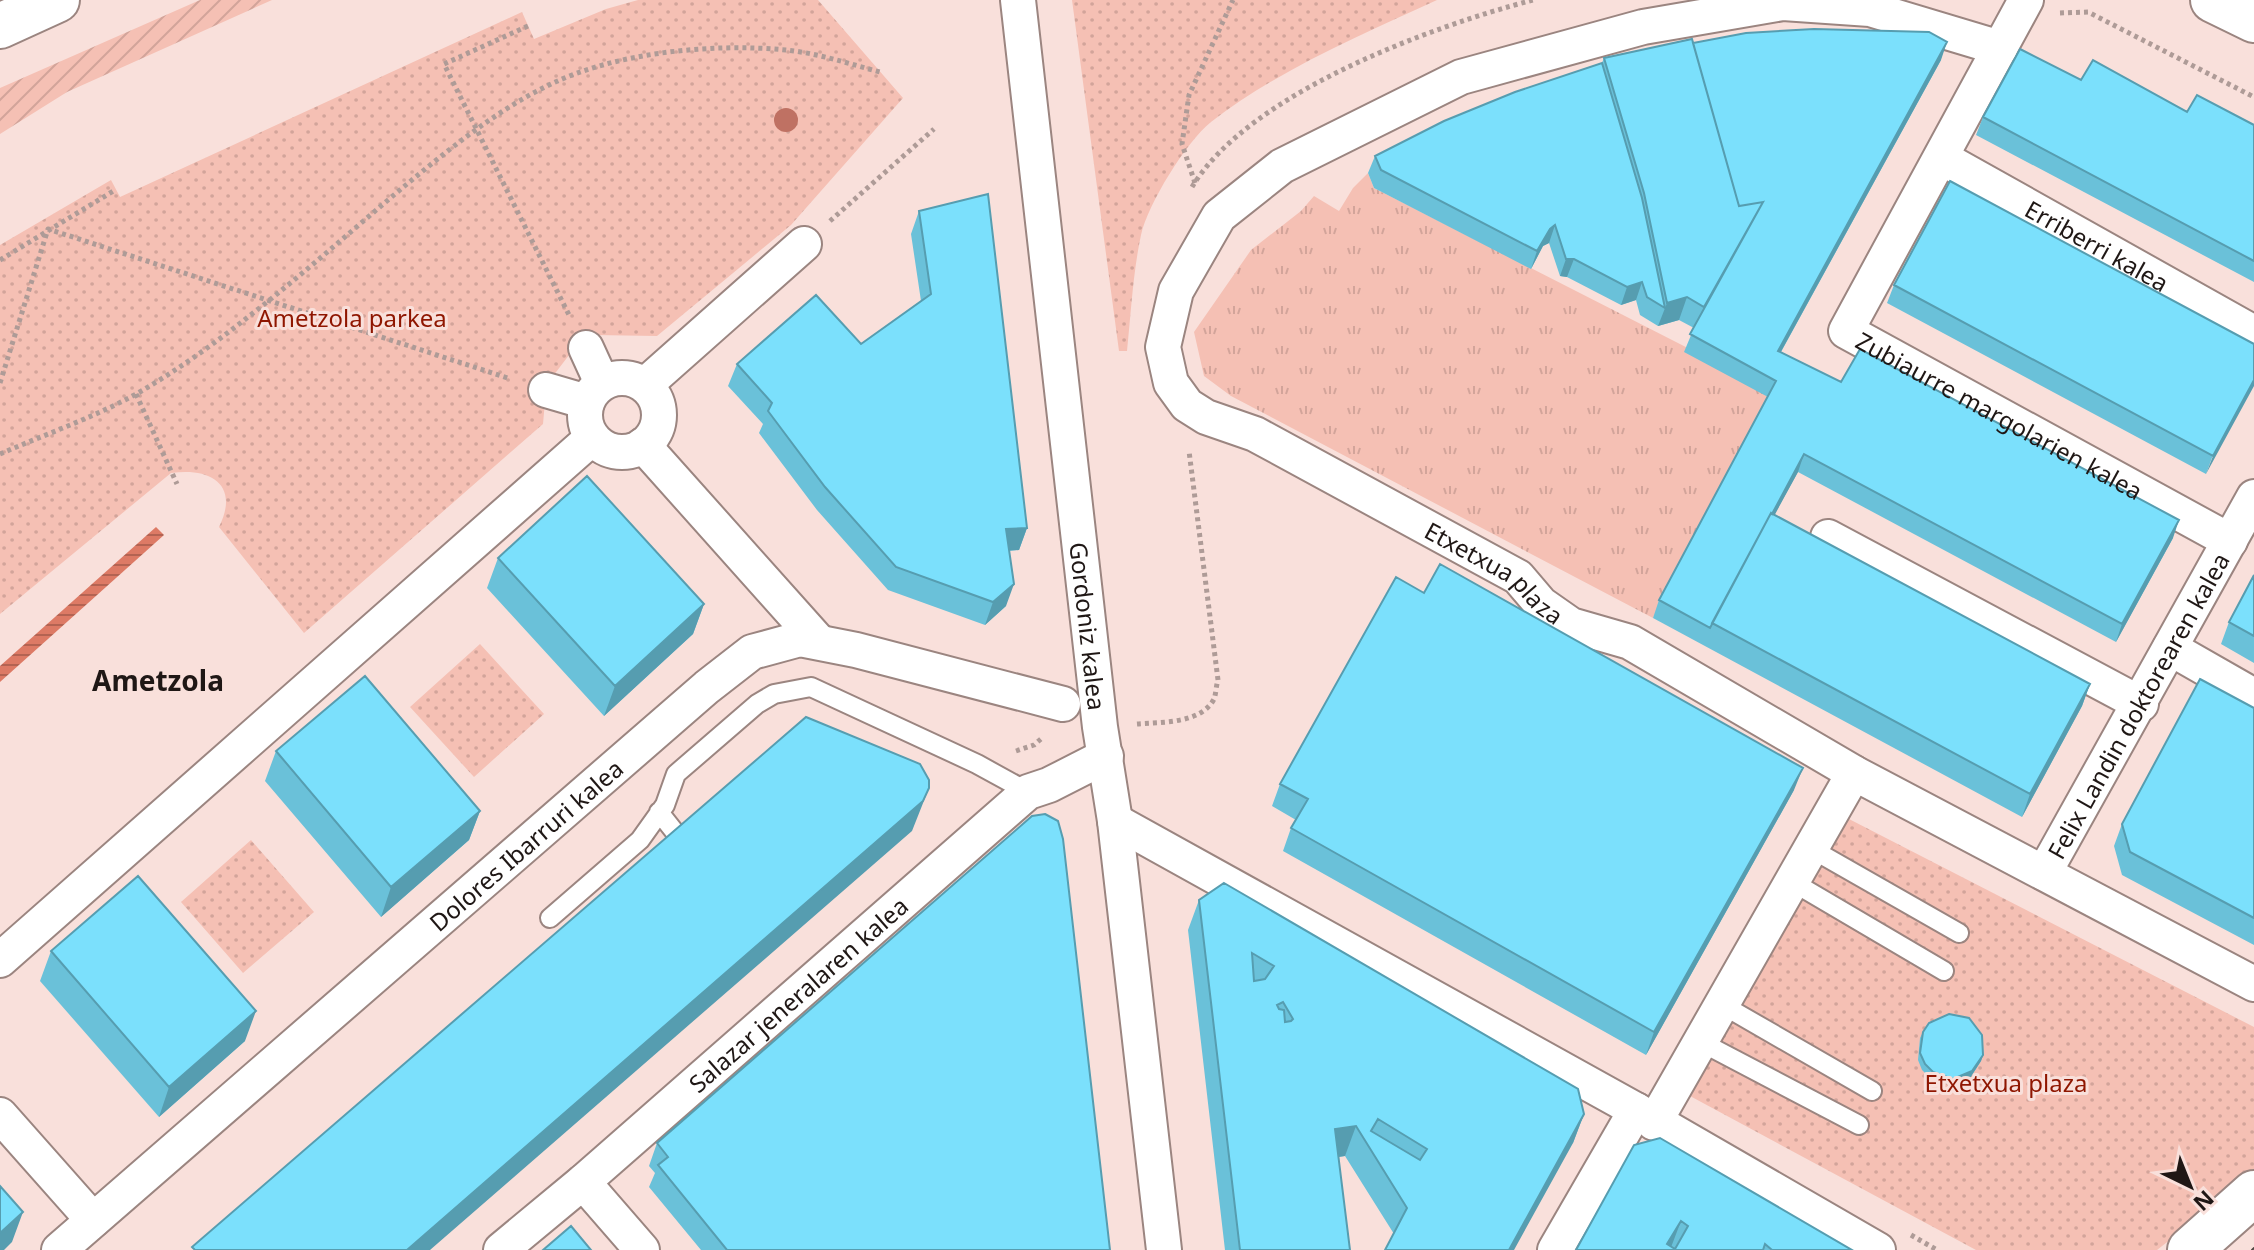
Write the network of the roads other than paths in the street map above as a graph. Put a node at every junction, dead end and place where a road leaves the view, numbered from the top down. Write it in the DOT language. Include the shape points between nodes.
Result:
graph roads {
  1 [pos="57,0"];
  2 [pos="1018,0"];
  3 [pos="2213,0"];
  4 [pos="2022,7"];
  5 [pos="2254,20"];
  6 [pos="0,26"];
  7 [pos="2000,48"];
  8 [pos="1942,158"];
  9 [pos="804,244"];
  10 [pos="2254,333"];
  11 [pos="586,348"];
  12 [pos="645,385"];
  13 [pos="546,390"];
  14 [pos="594,392"];
  15 [pos="592,438"];
  16 [pos="643,445"];
  17 [pos="2254,497"];
  18 [pos="1828,537"];
  19 [pos="2230,541"];
  20 [pos="819,642"];
  21 [pos="2170,648"];
  22 [pos="2254,696"];
  23 [pos="1063,704"];
  24 [pos="2141,704"];
  25 [pos="1106,756"];
  26 [pos="1854,773"];
  27 [pos="1028,792"];
  28 [pos="659,812"];
  29 [pos="1115,821"];
  30 [pos="674,831"];
  31 [pos="1810,848"];
  32 [pos="2044,873"];
  33 [pos="1791,881"];
  34 [pos="550,918"];
  35 [pos="1959,933"];
  36 [pos="0,960"];
  37 [pos="1944,971"];
  38 [pos="2254,984"];
  39 [pos="1721,1004"];
  40 [pos="1699,1041"];
  41 [pos="1872,1091"];
  42 [pos="0,1115"];
  43 [pos="1645,1116"];
  44 [pos="1859,1125"];
  45 [pos="583,1182"];
  46 [pos="2254,1193"];
  47 [pos="93,1220"];
  48 [pos="59,1250"];
  49 [pos="501,1250"];
  50 [pos="642,1250"];
  51 [pos="1164,1250"];
  52 [pos="1555,1250"];
  53 [pos="1878,1250"];
  54 [pos="2190,1250"];
  1 -- 6 [label="street"];
  2 -- 25 [label="street, Gordoniz kalea"];
  3 -- 5 [label="street"];
  4 -- 7 [label="street, Zubiaurre margolarien kalea"];
  7 -- 8 [label="street, Zubiaurre margolarien kalea"];
  7 -- 26 [label="street, Etxetxua plaza" via="1870,9 1783,3 1643,27 1461,77 1282,166 1219,216 1176,291 1163,347 1171,383 1187,405 1206,417 1255,434 1518,577 1541,604 1571,625 1630,642"];
  8 -- 10 [label="street, Erriberri kalea"];
  8 -- 19 [label="street, Zubiaurre margolarien kalea" via="1846,331"];
  9 -- 12 [label="street"];
  11 -- 14 [label="street"];
  12 -- 14 [label="street" via="627,377"];
  12 -- 16 [label="street" via="655,398 659,420"];
  13 -- 14 [label="street"];
  14 -- 15 [label="street" via="584,414"];
  15 -- 16 [label="street" via="614,452"];
  15 -- 36 [label="street"];
  16 -- 20 [label="street"];
  17 -- 19 [label="street, Felix Landin doktorearen kalea"];
  18 -- 24 [label="street"];
  19 -- 21 [label="street, Felix Landin doktorearen kalea"];
  20 -- 23 [label="street, Dolores Ibarruri kalea"];
  20 -- 47 [label="street, Dolores Ibarruri kalea" via="800,639 752,652 707,687"];
  21 -- 22 [label="street"];
  21 -- 24 [label="street, Felix Landin doktorearen kalea"];
  24 -- 32 [label="street, Felix Landin doktorearen kalea"];
  25 -- 27 [label="street, Salazar jeneralaren kalea"];
  25 -- 29 [label="street, Gordoniz kalea"];
  26 -- 31 [label="street"];
  26 -- 32 [label="street, Etxetxua plaza"];
  27 -- 28 [label="lane" via="811,687 774,694 757,704 676,774"];
  27 -- 45 [label="street, Salazar jeneralaren kalea"];
  28 -- 30 [label="lane"];
  28 -- 34 [label="lane" via="640,840"];
  29 -- 43 [label="street"];
  29 -- 51 [label="street, Gordoniz kalea"];
  31 -- 33 [label="street"];
  31 -- 35 [label="lane"];
  32 -- 38 [label="street, Etxetxua plaza"];
  33 -- 37 [label="lane"];
  33 -- 39 [label="street"];
  39 -- 40 [label="street"];
  39 -- 41 [label="lane"];
  40 -- 43 [label="street"];
  40 -- 44 [label="lane"];
  42 -- 47 [label="street"];
  43 -- 52 [label="street"];
  43 -- 53 [label="street"];
  45 -- 49 [label="street, Salazar jeneralaren kalea"];
  45 -- 50 [label="street"];
  46 -- 54 [label="street"];
  47 -- 48 [label="street, Dolores Ibarruri kalea"];
}
